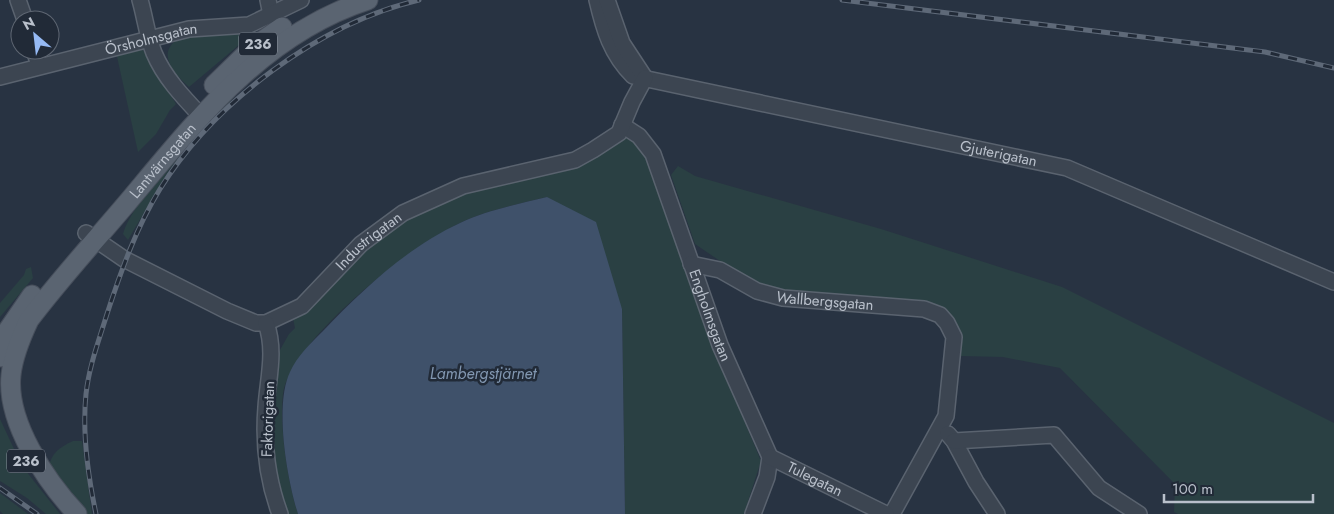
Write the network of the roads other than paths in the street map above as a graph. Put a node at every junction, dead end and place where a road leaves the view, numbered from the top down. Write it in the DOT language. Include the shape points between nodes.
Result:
graph roads {
  1 [pos="140,0"];
  2 [pos="268,0"];
  3 [pos="301,0"];
  4 [pos="337,0"];
  5 [pos="368,0"];
  6 [pos="597,0"];
  7 [pos="607,0"];
  8 [pos="272,15"];
  9 [pos="150,38"];
  10 [pos="37,60"];
  11 [pos="38,65"];
  12 [pos="0,76"];
  13 [pos="645,78"];
  14 [pos="197,111"];
  15 [pos="622,125"];
  16 [pos="91,236"];
  17 [pos="691,264"];
  18 [pos="1334,282"];
  19 [pos="266,323"];
  20 [pos="0,357"];
  21 [pos="6,374"];
  22 [pos="0,400"];
  23 [pos="941,428"];
  24 [pos="954,441"];
  25 [pos="770,458"];
  26 [pos="67,514"];
  27 [pos="77,514"];
  28 [pos="280,514"];
  29 [pos="753,514"];
  30 [pos="886,514"];
  31 [pos="892,514"];
  32 [pos="997,514"];
  33 [pos="1138,514"];
  1 -- 9 [label="street"];
  2 -- 8 [label="street"];
  3 -- 8 [label="street, Örsholmsgatan"];
  4 -- 14 [label="main road, Lantvärnsgatan / 236" via="291,22 263,40 235,63"];
  5 -- 14 [label="main road, Lantvärnsgatan / 236" via="337,12 276,46"];
  6 -- 13 [label="street, Gjuterigatan" via="612,50 633,76"];
  7 -- 13 [label="street" via="622,43"];
  8 -- 9 [label="street, Örsholmsgatan" via="239,28 210,26"];
  9 -- 11 [label="street, Örsholmsgatan"];
  9 -- 14 [label="street" via="169,79"];
  10 -- 11 [label="street"];
  11 -- 12 [label="street, Örsholmsgatan"];
  13 -- 15 [label="street, Industrigatan"];
  13 -- 18 [label="street, Gjuterigatan" via="674,87 1066,168"];
  14 -- 16 [label="main road, Lantvärnsgatan / 236"];
  15 -- 17 [label="street, Engholmsgatan" via="639,136 653,154"];
  15 -- 19 [label="street, Industrigatan" via="619,133 584,156 463,186 402,213 361,244 302,306"];
  16 -- 19 [label="street" via="124,259 227,311 256,323"];
  16 -- 20 [label="main road, Lantvärnsgatan / 236" via="19,312 8,330"];
  16 -- 21 [label="main road, Lantvärnsgatan / 236" via="29,320"];
  17 -- 23 [label="street, Wallbergsgatan" via="720,270 757,292 783,298 924,309 940,315 954,337 946,416"];
  17 -- 25 [label="street, Engholmsgatan" via="720,345"];
  19 -- 28 [label="street, Faktorigatan" via="272,340 266,409 266,460"];
  21 -- 27 [label="main road, 236" via="23,434 42,468"];
  22 -- 26 [label="main road, 236" via="6,424 18,449"];
  23 -- 24 [label="street"];
  23 -- 31 [label="street"];
  24 -- 32 [label="street"];
  24 -- 33 [label="street" via="1054,435 1099,488"];
  25 -- 29 [label="street"];
  25 -- 30 [label="street, Tulegatan"];
}
